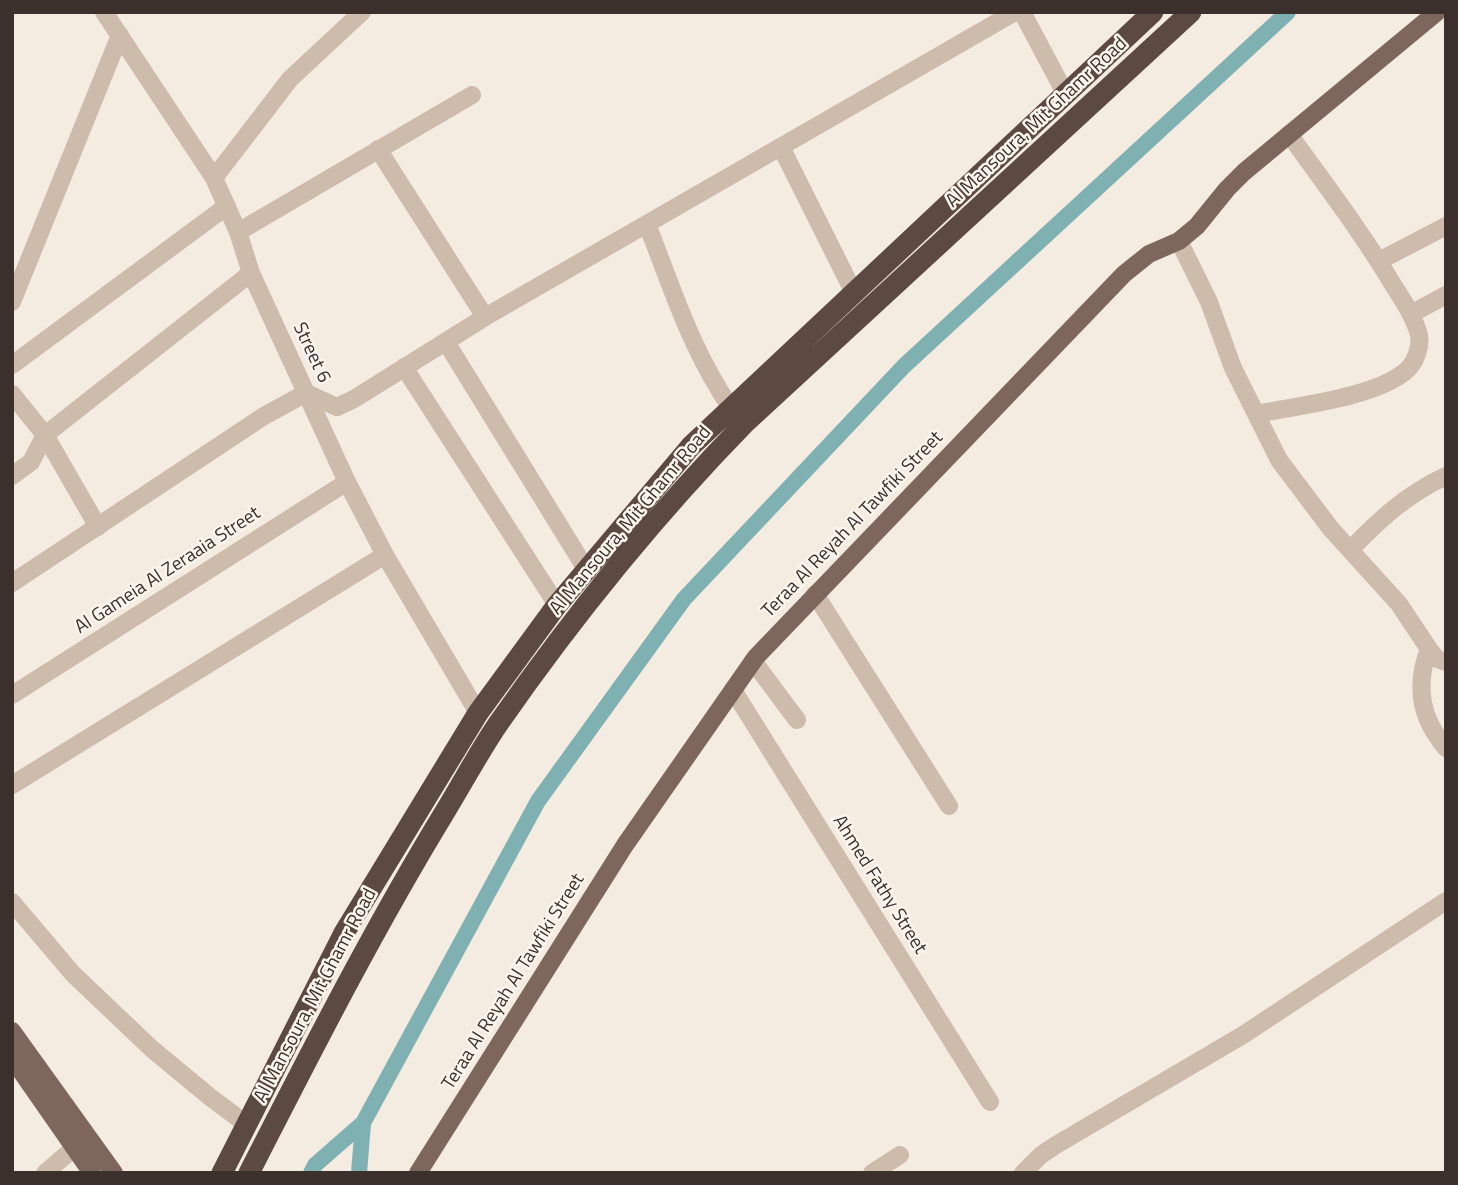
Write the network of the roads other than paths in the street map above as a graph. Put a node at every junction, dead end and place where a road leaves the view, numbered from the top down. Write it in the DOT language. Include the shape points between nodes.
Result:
graph roads {
  1 [pos="362,12"];
  2 [pos="1015,12"];
  3 [pos="1022,12"];
  4 [pos="1153,12"];
  5 [pos="1191,12"];
  6 [pos="1437,12"];
  7 [pos="109,14"];
  8 [pos="120,35"];
  9 [pos="1065,93"];
  10 [pos="471,94"];
  11 [pos="1289,134"];
  12 [pos="781,147"];
  13 [pos="378,149"];
  14 [pos="214,177"];
  15 [pos="227,206"];
  16 [pos="647,224"];
  17 [pos="1446,226"];
  18 [pos="238,232"];
  19 [pos="1180,241"];
  20 [pos="1379,261"];
  21 [pos="251,273"];
  22 [pos="854,293"];
  23 [pos="1446,295"];
  24 [pos="12,302"];
  25 [pos="1411,314"];
  26 [pos="485,317"];
  27 [pos="446,342"];
  28 [pos="12,365"];
  29 [pos="404,367"];
  30 [pos="306,393"];
  31 [pos="12,394"];
  32 [pos="731,408"];
  33 [pos="1256,414"];
  34 [pos="45,435"];
  35 [pos="12,476"];
  36 [pos="1446,477"];
  37 [pos="347,482"];
  38 [pos="98,527"];
  39 [pos="1351,549"];
  40 [pos="385,555"];
  41 [pos="586,569"];
  42 [pos="12,583"];
  43 [pos="815,594"];
  44 [pos="557,605"];
  45 [pos="1429,649"];
  46 [pos="753,661"];
  47 [pos="1446,662"];
  48 [pos="733,690"];
  49 [pos="12,695"];
  50 [pos="478,713"];
  51 [pos="797,720"];
  52 [pos="498,726"];
  53 [pos="1446,748"];
  54 [pos="12,785"];
  55 [pos="949,806"];
  56 [pos="1446,901"];
  57 [pos="12,902"];
  58 [pos="12,1031"];
  59 [pos="12,1058"];
  60 [pos="990,1102"];
  61 [pos="246,1124"];
  62 [pos="74,1148"];
  63 [pos="900,1155"];
  64 [pos="1041,1155"];
  65 [pos="45,1173"];
  66 [pos="92,1173"];
  67 [pos="114,1173"];
  68 [pos="222,1173"];
  69 [pos="249,1173"];
  70 [pos="418,1173"];
  71 [pos="872,1173"];
  72 [pos="1007,1173"];
  73 [pos="1023,1173"];
  1 -- 14 [label="street" via="290,79"];
  2 -- 12 [label="street"];
  3 -- 9 [label="street"];
  4 -- 9 [label="highway, Al Mansoura, Mit Ghamr Road"];
  5 -- 52 [label="highway, Al Mansoura, Mit Ghamr Road" via="709,460 592,599"];
  6 -- 11 [label="main road, Teraa Al Reyah Al Tawfiki Street"];
  7 -- 8 [label="street, Street 6"];
  8 -- 14 [label="street, Street 6"];
  8 -- 24 [label="street"];
  9 -- 22 [label="highway, Al Mansoura, Mit Ghamr Road"];
  10 -- 13 [label="street"];
  11 -- 19 [label="main road, Teraa Al Reyah Al Tawfiki Street" via="1244,172"];
  11 -- 20 [label="street"];
  12 -- 16 [label="street"];
  12 -- 22 [label="street"];
  13 -- 18 [label="street"];
  13 -- 26 [label="street"];
  14 -- 15 [label="street, Street 6"];
  15 -- 18 [label="street, Street 6"];
  15 -- 28 [label="street"];
  16 -- 26 [label="street"];
  16 -- 32 [label="street" via="692,341"];
  17 -- 20 [label="street"];
  18 -- 21 [label="street, Street 6"];
  19 -- 33 [label="street"];
  19 -- 43 [label="main road, Teraa Al Reyah Al Tawfiki Street" via="1149,254 1124,274"];
  20 -- 25 [label="street"];
  21 -- 30 [label="street, Street 6"];
  21 -- 34 [label="street"];
  22 -- 32 [label="highway, Al Mansoura, Mit Ghamr Road"];
  23 -- 25 [label="street"];
  25 -- 33 [label="street" via="1418,350 1410,367 1397,378 1358,393"];
  26 -- 27 [label="street"];
  27 -- 29 [label="street"];
  27 -- 41 [label="street"];
  29 -- 30 [label="street" via="337,407"];
  29 -- 44 [label="street"];
  30 -- 37 [label="street, Street 6"];
  30 -- 38 [label="street"];
  31 -- 34 [label="street"];
  32 -- 41 [label="highway, Al Mansoura, Mit Ghamr Road" via="654,487"];
  33 -- 39 [label="street" via="1286,471"];
  34 -- 35 [label="street" via="31,462"];
  34 -- 38 [label="street"];
  36 -- 39 [label="street" via="1408,496"];
  37 -- 40 [label="street, Street 6"];
  37 -- 49 [label="street, Al Gameia Al Zeraaia Street"];
  38 -- 42 [label="street"];
  39 -- 45 [label="street" via="1399,604"];
  40 -- 50 [label="street, Street 6"];
  40 -- 54 [label="street"];
  41 -- 44 [label="highway, Al Mansoura, Mit Ghamr Road"];
  43 -- 46 [label="main road, Teraa Al Reyah Al Tawfiki Street"];
  43 -- 55 [label="street"];
  44 -- 50 [label="highway, Al Mansoura, Mit Ghamr Road"];
  45 -- 47 [label="street"];
  45 -- 53 [label="street" via="1422,666 1421,701 1426,718"];
  46 -- 48 [label="main road, Teraa Al Reyah Al Tawfiki Street"];
  46 -- 51 [label="street"];
  48 -- 60 [label="street, Ahmed Fathy Street"];
  48 -- 70 [label="main road, Teraa Al Reyah Al Tawfiki Street" via="625,845"];
  50 -- 52 [label="highway"];
  50 -- 61 [label="highway, Al Mansoura, Mit Ghamr Road" via="344,933"];
  52 -- 69 [label="highway, Al Mansoura, Mit Ghamr Road" via="365,949"];
  56 -- 64 [label="street" via="1242,1035"];
  57 -- 61 [label="street" via="73,974 142,1040"];
  58 -- 67 [label="main road"];
  59 -- 62 [label="main road"];
  61 -- 68 [label="highway, Al Mansoura, Mit Ghamr Road"];
  62 -- 65 [label="street"];
  62 -- 66 [label="main road"];
  63 -- 71 [label="street"];
  64 -- 72 [label="street"];
  64 -- 73 [label="street"];
}
